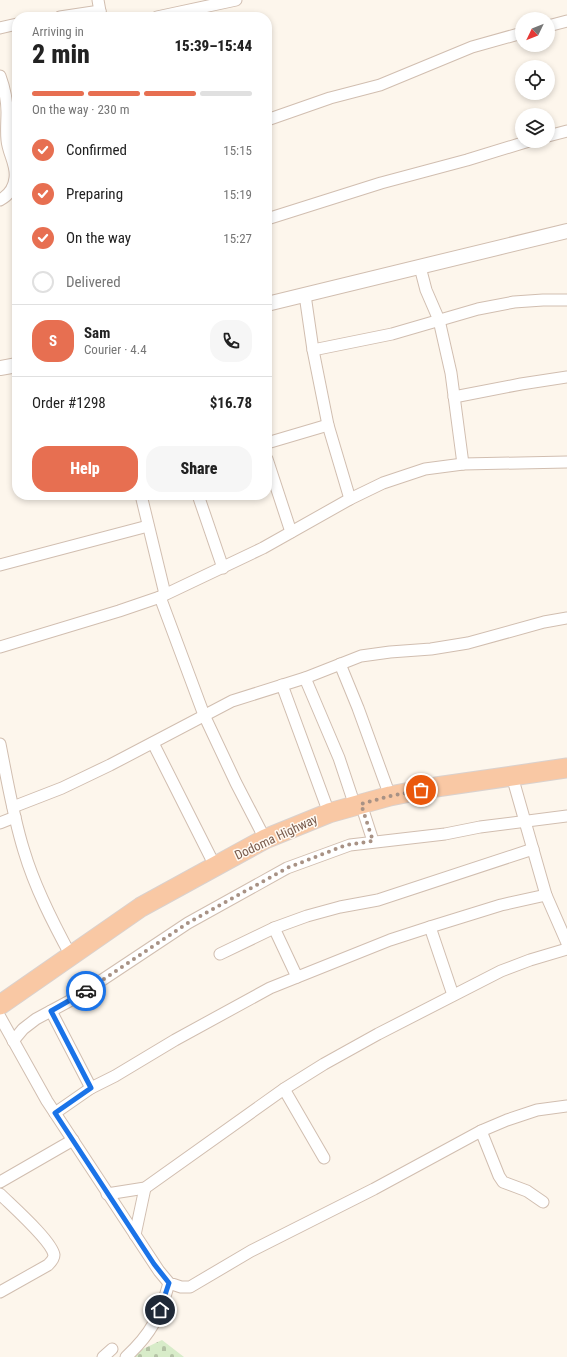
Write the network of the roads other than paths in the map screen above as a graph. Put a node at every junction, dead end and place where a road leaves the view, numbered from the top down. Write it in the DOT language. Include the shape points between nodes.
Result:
graph roads {
  1 [pos="236,0"];
  2 [pos="100,9"];
  3 [pos="85,12"];
  4 [pos="180,12"];
  5 [pos="567,21"];
  6 [pos="555,24"];
  7 [pos="12,25"];
  8 [pos="0,28"];
  9 [pos="515,35"];
  10 [pos="0,76"];
  11 [pos="272,118"];
  12 [pos="567,131"];
  13 [pos="555,134"];
  14 [pos="515,145"];
  15 [pos="12,158"];
  16 [pos="12,190"];
  17 [pos="0,200"];
  18 [pos="272,217"];
  19 [pos="567,231"];
  20 [pos="420,267"];
  21 [pos="305,295"];
  22 [pos="567,300"];
  23 [pos="272,303"];
  24 [pos="438,320"];
  25 [pos="312,350"];
  26 [pos="12,366"];
  27 [pos="0,368"];
  28 [pos="567,377"];
  29 [pos="454,397"];
  30 [pos="328,425"];
  31 [pos="272,442"];
  32 [pos="567,462"];
  33 [pos="463,464"];
  34 [pos="272,474"];
  35 [pos="350,499"];
  36 [pos="142,500"];
  37 [pos="200,500"];
  38 [pos="148,526"];
  39 [pos="291,532"];
  40 [pos="0,565"];
  41 [pos="223,568"];
  42 [pos="163,596"];
  43 [pos="567,618"];
  44 [pos="0,647"];
  45 [pos="340,664"];
  46 [pos="305,678"];
  47 [pos="282,685"];
  48 [pos="204,715"];
  49 [pos="153,743"];
  50 [pos="0,744"];
  51 [pos="2,763"];
  52 [pos="567,768"];
  53 [pos="512,776"];
  54 [pos="390,796"];
  55 [pos="358,805"];
  56 [pos="14,812"];
  57 [pos="329,813"];
  58 [pos="567,816"];
  59 [pos="525,821"];
  60 [pos="0,823"];
  61 [pos="265,838"];
  62 [pos="373,841"];
  63 [pos="533,850"];
  64 [pos="215,866"];
  65 [pos="546,895"];
  66 [pos="430,926"];
  67 [pos="274,928"];
  68 [pos="567,942"];
  69 [pos="567,949"];
  70 [pos="220,954"];
  71 [pos="71,956"];
  72 [pos="297,977"];
  73 [pos="452,995"];
  74 [pos="0,1005"];
  75 [pos="51,1011"];
  76 [pos="0,1018"];
  77 [pos="13,1041"];
  78 [pos="91,1088"];
  79 [pos="284,1089"];
  80 [pos="567,1106"];
  81 [pos="55,1113"];
  82 [pos="480,1131"];
  83 [pos="73,1140"];
  84 [pos="324,1158"];
  85 [pos="0,1182"];
  86 [pos="145,1188"];
  87 [pos="0,1194"];
  88 [pos="107,1194"];
  89 [pos="543,1202"];
  90 [pos="135,1235"];
  91 [pos="169,1283"];
  92 [pos="0,1292"];
  93 [pos="112,1349"];
  94 [pos="103,1357"];
  95 [pos="126,1357"];
  1 -- 4 [label="street"];
  2 -- 3 [label="street"];
  5 -- 6 [label="street"];
  7 -- 8 [label="street"];
  9 -- 11 [label="street" via="472,47 380,85 330,98"];
  10 -- 15 [label="street" via="7,111 8,147"];
  12 -- 13 [label="street"];
  14 -- 18 [label="street"];
  16 -- 17 [label="street"];
  19 -- 20 [label="street"];
  20 -- 21 [label="street"];
  20 -- 24 [label="street"];
  21 -- 23 [label="street"];
  21 -- 25 [label="street"];
  22 -- 24 [label="street" via="514,302"];
  24 -- 25 [label="street" via="392,334"];
  24 -- 29 [label="street"];
  25 -- 30 [label="street"];
  26 -- 27 [label="street"];
  28 -- 29 [label="street"];
  29 -- 33 [label="street"];
  30 -- 31 [label="street"];
  30 -- 35 [label="street"];
  32 -- 33 [label="street"];
  33 -- 35 [label="street" via="425,469 383,482"];
  34 -- 39 [label="street"];
  35 -- 39 [label="street"];
  36 -- 38 [label="street"];
  37 -- 41 [label="street"];
  38 -- 40 [label="street"];
  38 -- 42 [label="street"];
  39 -- 41 [label="street"];
  41 -- 42 [label="street"];
  42 -- 44 [label="street"];
  42 -- 48 [label="street"];
  43 -- 45 [label="street" via="468,643 361,656"];
  45 -- 46 [label="street"];
  45 -- 54 [label="street"];
  46 -- 47 [label="street"];
  46 -- 55 [label="street"];
  47 -- 48 [label="street" via="232,701"];
  47 -- 57 [label="street"];
  48 -- 49 [label="street"];
  48 -- 61 [label="street"];
  49 -- 56 [label="street"];
  49 -- 64 [label="street"];
  50 -- 51 [label="street"];
  51 -- 56 [label="street"];
  52 -- 53 [label="highway, Dodoma Highway"];
  53 -- 54 [label="highway, Dodoma Highway"];
  53 -- 59 [label="street"];
  54 -- 55 [label="highway, Dodoma Highway"];
  55 -- 57 [label="highway, Dodoma Highway"];
  55 -- 62 [label="street"];
  56 -- 60 [label="street"];
  56 -- 71 [label="street" via="35,883"];
  57 -- 61 [label="highway, Dodoma Highway"];
  58 -- 59 [label="street"];
  59 -- 62 [label="street" via="445,834"];
  59 -- 63 [label="street"];
  61 -- 64 [label="highway, Dodoma Highway"];
  62 -- 75 [label="street" via="346,845 287,868 188,923 100,982"];
  63 -- 65 [label="street"];
  63 -- 67 [label="street" via="378,900 340,907"];
  64 -- 71 [label="highway, Dodoma Highway" via="141,907"];
  65 -- 66 [label="street"];
  65 -- 68 [label="street"];
  66 -- 72 [label="street"];
  66 -- 73 [label="street"];
  67 -- 70 [label="street"];
  67 -- 72 [label="street"];
  69 -- 73 [label="street" via="501,971"];
  71 -- 74 [label="highway, Dodoma Highway"];
  72 -- 78 [label="street" via="270,988"];
  73 -- 79 [label="street" via="324,1064"];
  75 -- 77 [label="street" via="23,1029"];
  75 -- 78 [label="street"];
  76 -- 77 [label="street"];
  77 -- 81 [label="street"];
  78 -- 81 [label="street"];
  79 -- 84 [label="street"];
  79 -- 86 [label="street"];
  80 -- 82 [label="street" via="537,1110"];
  81 -- 83 [label="street"];
  82 -- 89 [label="street" via="503,1182 527,1191"];
  82 -- 91 [label="street" via="374,1189 251,1251 190,1287"];
  83 -- 85 [label="street"];
  83 -- 88 [label="street"];
  86 -- 88 [label="street"];
  86 -- 90 [label="street"];
  87 -- 92 [label="street" via="36,1229 54,1254 48,1265"];
  88 -- 90 [label="street"];
  90 -- 91 [label="street"];
  91 -- 95 [label="street" via="157,1319 146,1336"];
  93 -- 94 [label="street"];
}
